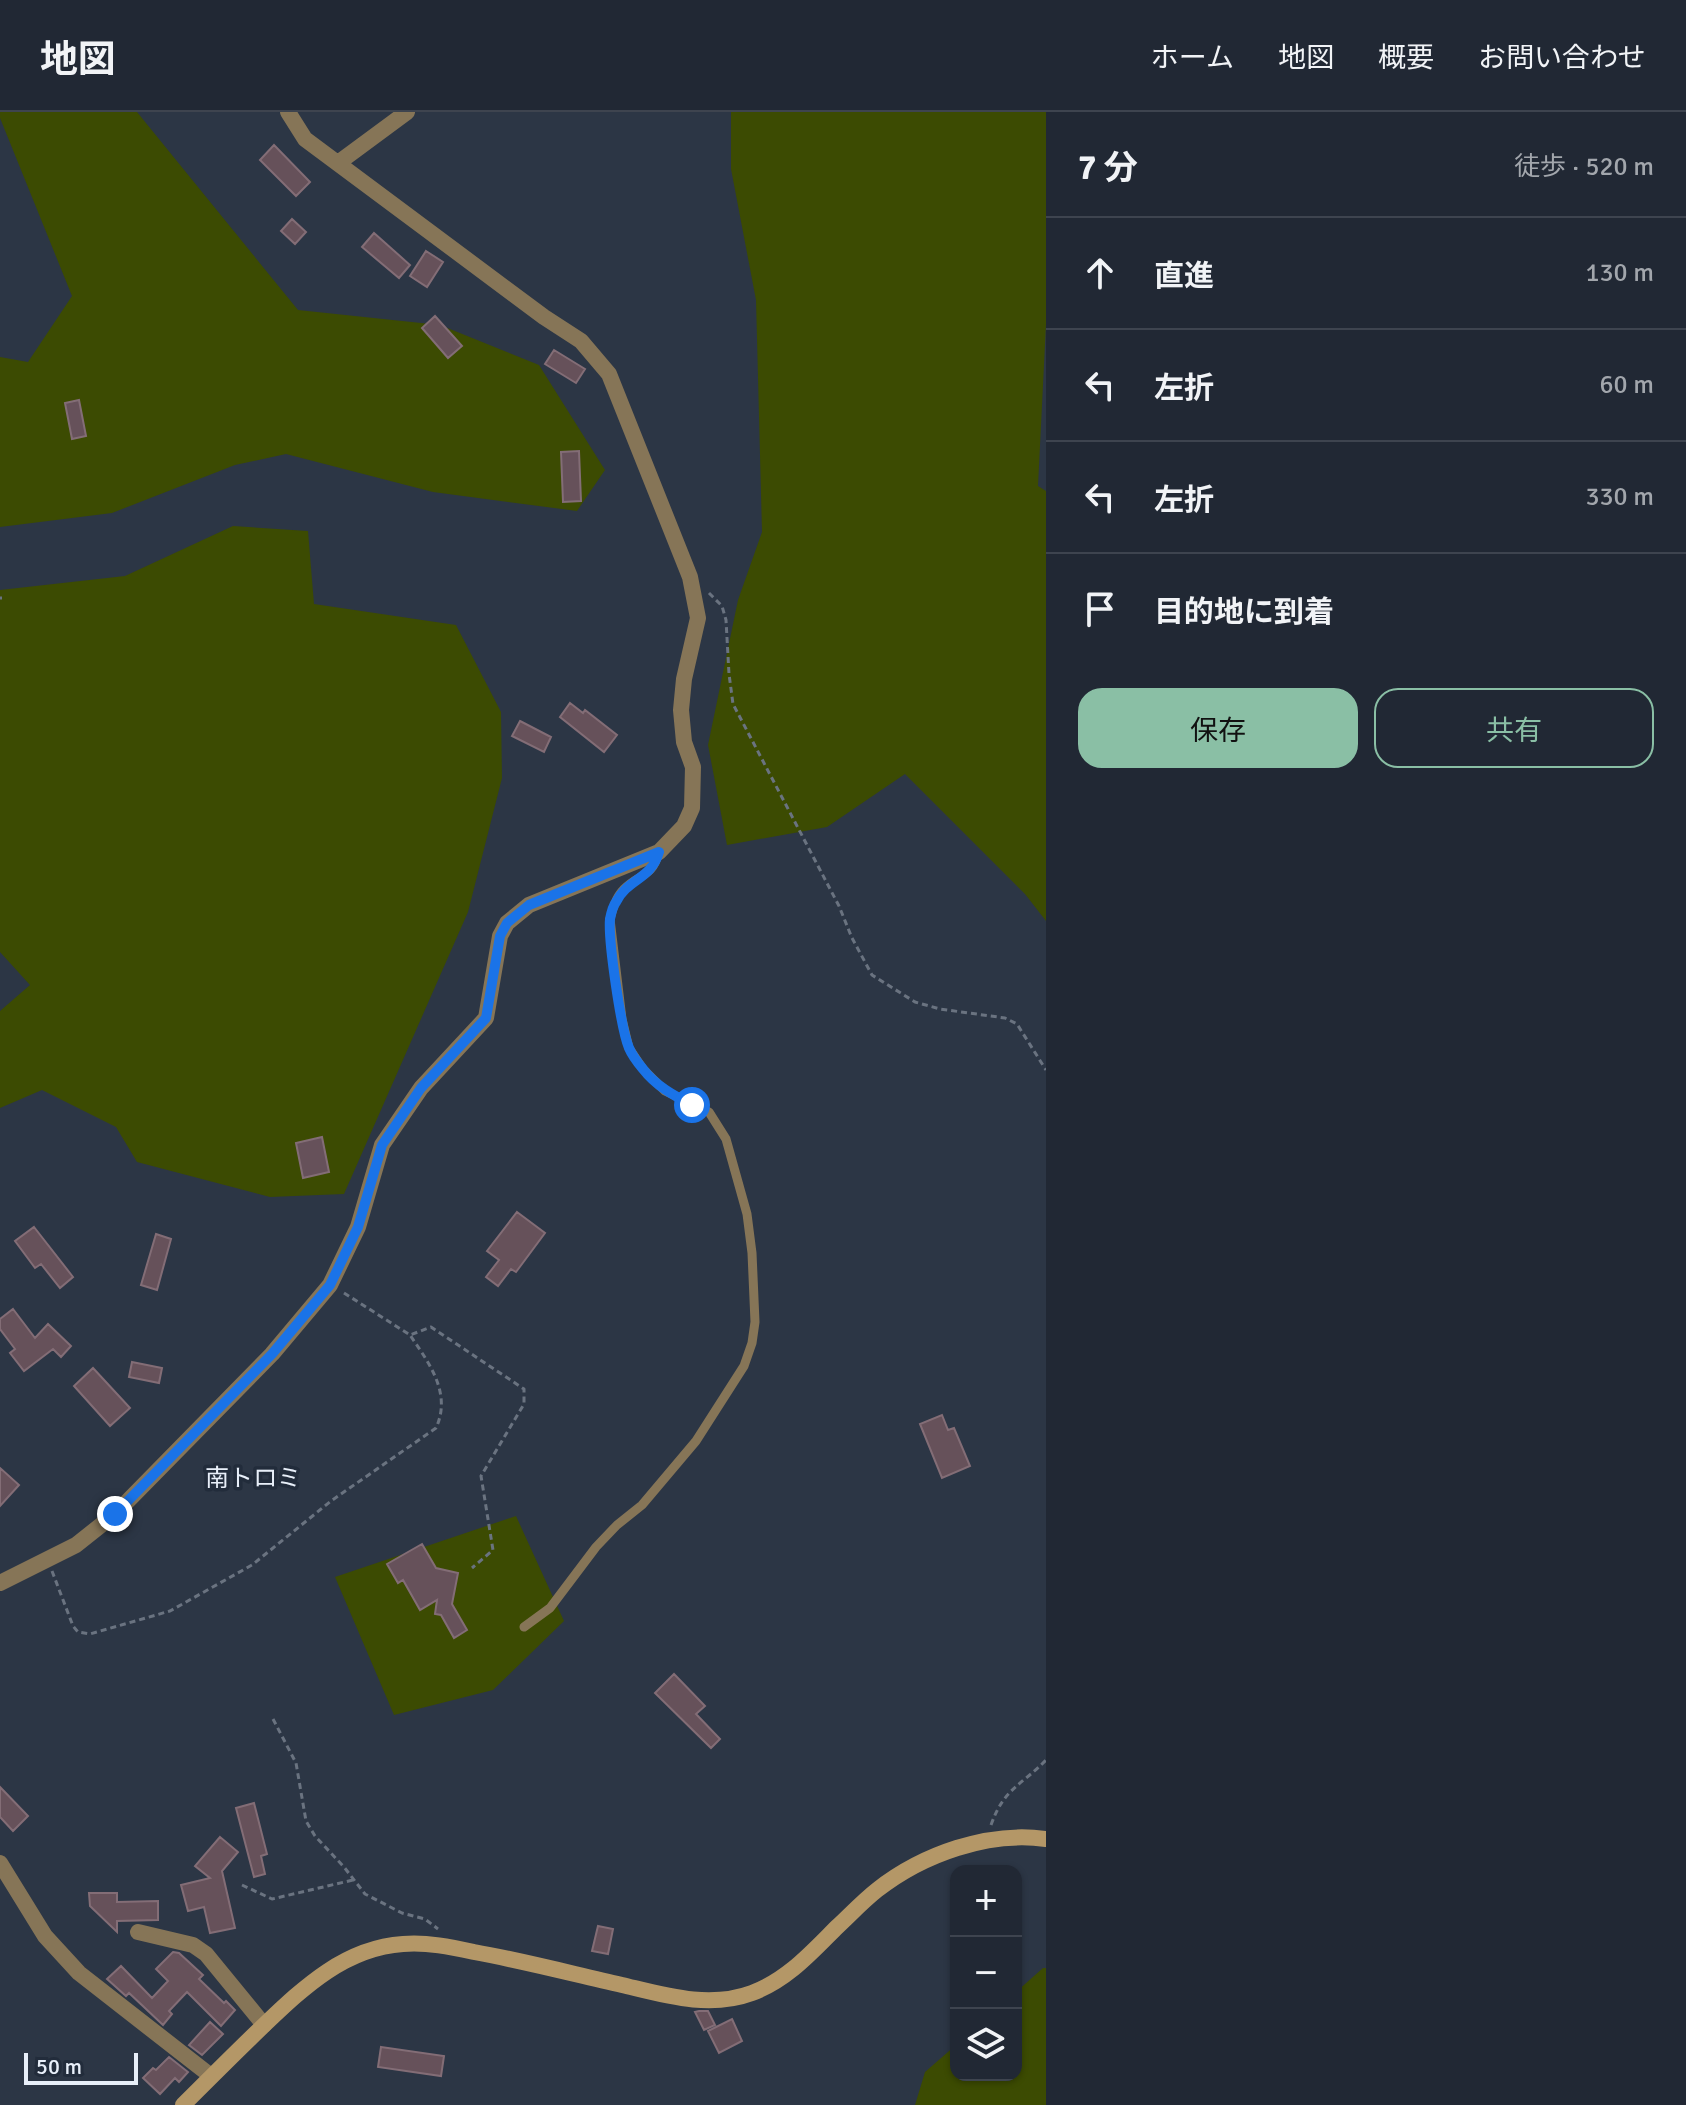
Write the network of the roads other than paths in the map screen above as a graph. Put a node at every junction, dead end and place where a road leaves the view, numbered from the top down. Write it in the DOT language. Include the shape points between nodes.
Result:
graph roads {
  1 [pos="288,112"];
  2 [pos="407,112"];
  3 [pos="338,163"];
  4 [pos="659,852"];
  5 [pos="0,1583"];
  6 [pos="524,1627"];
  7 [pos="1046,1839"];
  8 [pos="0,1863"];
  9 [pos="138,1932"];
  10 [pos="264,2025"];
  11 [pos="211,2076"];
  12 [pos="183,2105"];
  1 -- 3 [label="street" via="305,139"];
  2 -- 3 [label="street"];
  3 -- 4 [label="street" via="581,341 609,374 693,587 698,618 681,710 693,767 692,808 684,826"];
  4 -- 5 [label="street" via="529,905 507,923 500,936 486,1018 421,1088 382,1145 358,1227 330,1285 272,1354 115,1514 76,1545"];
  4 -- 6 [label="lane" via="651,871 623,890 610,919 622,1019 629,1048 643,1069 665,1091 709,1112 726,1139 752,1253 752,1343 729,1393 696,1441 642,1505 596,1547 550,1608"];
  7 -- 10 [label="street" via="1029,1836 958,1847 901,1873 779,1980 726,2000 659,1994 446,1946 401,1944 335,1965"];
  8 -- 11 [label="street" via="45,1936 79,1973"];
  9 -- 10 [label="street" via="193,1945 206,1954"];
  10 -- 11 [label="street"];
  11 -- 12 [label="street"];
}
